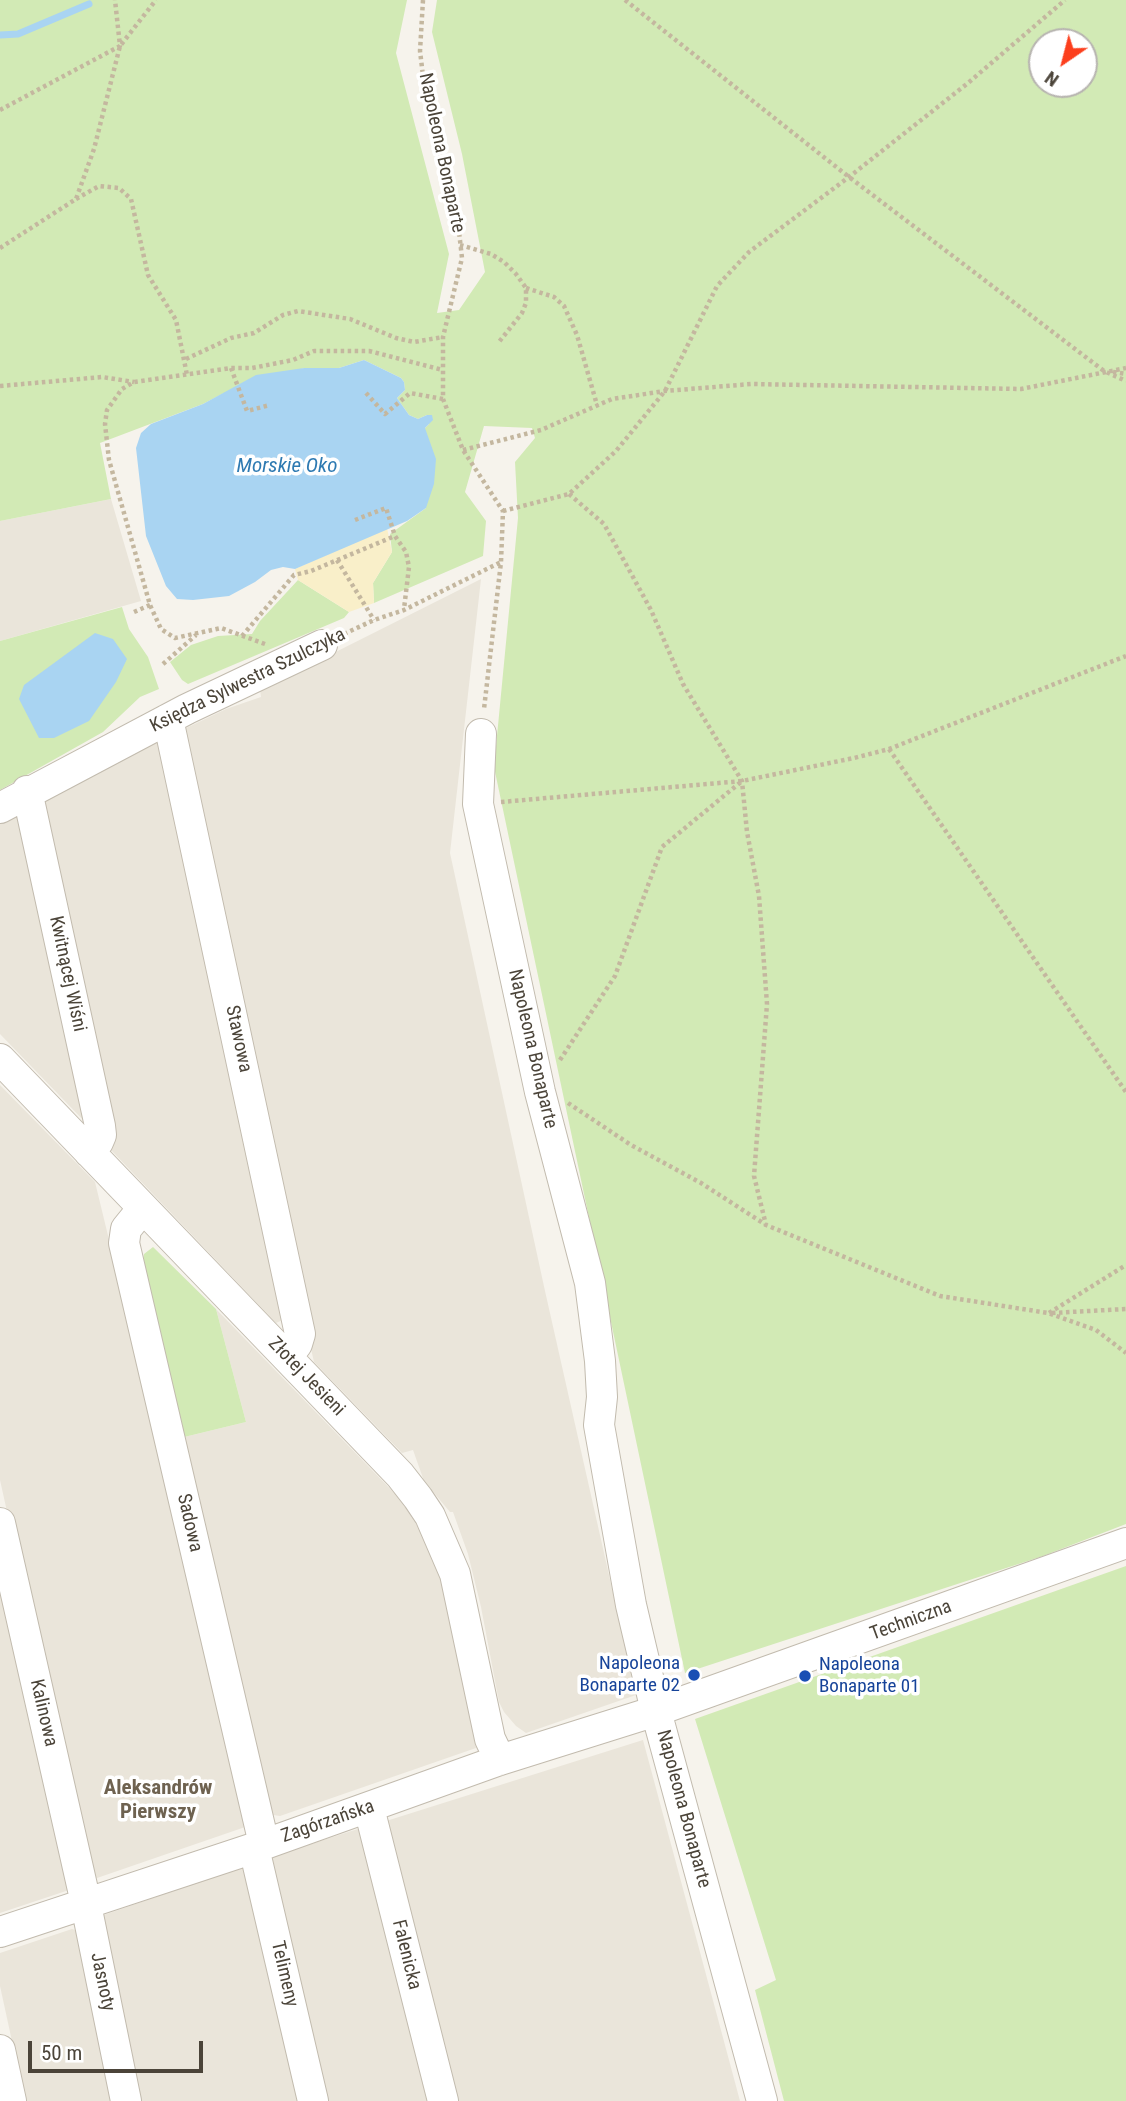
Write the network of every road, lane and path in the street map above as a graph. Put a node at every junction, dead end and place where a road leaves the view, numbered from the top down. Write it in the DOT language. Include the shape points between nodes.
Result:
graph roads {
  1 [pos="115,0"];
  2 [pos="156,0"];
  3 [pos="424,0"];
  4 [pos="625,0"];
  5 [pos="1065,0"];
  6 [pos="120,46"];
  7 [pos="0,110"];
  8 [pos="849,177"];
  9 [pos="76,200"];
  10 [pos="460,245"];
  11 [pos="0,248"];
  12 [pos="526,288"];
  13 [pos="443,337"];
  14 [pos="499,342"];
  15 [pos="186,359"];
  16 [pos="231,368"];
  17 [pos="1126,368"];
  18 [pos="443,370"];
  19 [pos="1104,371"];
  20 [pos="1126,374"];
  21 [pos="187,375"];
  22 [pos="1126,381"];
  23 [pos="134,382"];
  24 [pos="0,386"];
  25 [pos="666,391"];
  26 [pos="366,393"];
  27 [pos="443,399"];
  28 [pos="270,405"];
  29 [pos="597,405"];
  30 [pos="463,450"];
  31 [pos="569,494"];
  32 [pos="503,511"];
  33 [pos="355,520"];
  34 [pos="395,536"];
  35 [pos="337,560"];
  36 [pos="501,562"];
  37 [pos="149,605"];
  38 [pos="404,610"];
  39 [pos="134,612"];
  40 [pos="374,620"];
  41 [pos="197,634"];
  42 [pos="242,636"];
  43 [pos="323,645"];
  44 [pos="271,646"];
  45 [pos="1126,656"];
  46 [pos="163,664"];
  47 [pos="167,719"];
  48 [pos="481,734"];
  49 [pos="889,749"];
  50 [pos="742,781"];
  51 [pos="27,791"];
  52 [pos="478,804"];
  53 [pos="0,808"];
  54 [pos="0,1059"];
  55 [pos="1126,1089"];
  56 [pos="540,1092"];
  57 [pos="89,1152"];
  58 [pos="143,1208"];
  59 [pos="766,1225"];
  60 [pos="1126,1265"];
  61 [pos="1126,1309"];
  62 [pos="1048,1313"];
  63 [pos="1126,1353"];
  64 [pos="286,1357"];
  65 [pos="0,1523"];
  66 [pos="1126,1544"];
  67 [pos="656,1711"];
  68 [pos="500,1760"];
  69 [pos="369,1808"];
  70 [pos="259,1846"];
  71 [pos="86,1904"];
  72 [pos="0,1932"];
  73 [pos="0,2050"];
  74 [pos="11,2101"];
  75 [pos="126,2101"];
  76 [pos="313,2101"];
  77 [pos="443,2101"];
  78 [pos="762,2101"];
  1 -- 6 [label="path"];
  2 -- 6 [label="path"];
  3 -- 10 [label="path, Napoleona Bonaparte" via="420,51 427,109 457,214"];
  4 -- 8 [label="path"];
  5 -- 8 [label="path"];
  6 -- 7 [label="path"];
  6 -- 9 [label="path"];
  8 -- 19 [label="path"];
  8 -- 25 [label="path" via="748,252 717,286"];
  9 -- 11 [label="path"];
  9 -- 15 [label="path" via="99,186 119,188 131,199 148,275 176,320"];
  10 -- 12 [label="path" via="504,262"];
  10 -- 13 [label="path, Napoleona Bonaparte" via="462,258"];
  12 -- 14 [label="path" via="522,313"];
  12 -- 29 [label="path" via="554,297 564,306"];
  13 -- 15 [label="path" via="396,338 350,319 298,311"];
  13 -- 18 [label="path, Napoleona Bonaparte"];
  15 -- 21 [label="path"];
  16 -- 18 [label="path" via="340,350 369,351"];
  16 -- 21 [label="path"];
  16 -- 28 [label="path" via="247,411"];
  17 -- 19 [label="path"];
  18 -- 27 [label="path, Napoleona Bonaparte"];
  19 -- 20 [label="path"];
  19 -- 22 [label="path"];
  19 -- 25 [label="path" via="1021,389 751,384"];
  21 -- 23 [label="path"];
  23 -- 24 [label="path" via="102,377"];
  23 -- 37 [label="path" via="122,389 107,410 106,445"];
  25 -- 29 [label="path"];
  25 -- 31 [label="path" via="616,451"];
  26 -- 27 [label="path" via="385,414 410,393"];
  27 -- 30 [label="path, Napoleona Bonaparte"];
  29 -- 30 [label="path" via="541,430"];
  30 -- 32 [label="path, Napoleona Bonaparte"];
  31 -- 32 [label="path"];
  31 -- 50 [label="path" via="604,524 651,610 683,684"];
  32 -- 36 [label="path"];
  33 -- 34 [label="path" via="386,508"];
  34 -- 35 [label="path"];
  34 -- 38 [label="path" via="409,567"];
  35 -- 40 [label="path"];
  35 -- 42 [label="path" via="294,575"];
  36 -- 38 [label="path, Księdza Sylwestra Szulczyka"];
  36 -- 48 [label="path"];
  37 -- 39 [label="path"];
  37 -- 41 [label="path" via="168,635"];
  38 -- 40 [label="path, Księdza Sylwestra Szulczyka"];
  40 -- 43 [label="path, Księdza Sylwestra Szulczyka"];
  41 -- 42 [label="path" via="221,628"];
  41 -- 46 [label="path"];
  42 -- 44 [label="path"];
  43 -- 47 [label="street, Księdza Sylwestra Szulczyka"];
  45 -- 49 [label="path"];
  47 -- 51 [label="street, Księdza Sylwestra Szulczyka"];
  47 -- 64 [label="street, Stawowa" via="300,1334"];
  48 -- 52 [label="street, Napoleona Bonaparte"];
  49 -- 50 [label="path"];
  49 -- 55 [label="path"];
  50 -- 52 [label="path"];
  50 -- 56 [label="path" via="662,847 615,976"];
  50 -- 59 [label="path" via="759,895 767,1004 754,1176"];
  51 -- 53 [label="street, Księdza Sylwestra Szulczyka"];
  51 -- 57 [label="street, Kwitnącej Wiśni" via="100,1126 101,1135"];
  52 -- 56 [label="street, Napoleona Bonaparte"];
  54 -- 57 [label="street, Złotej Jesieni"];
  56 -- 59 [label="path" via="573,1105"];
  56 -- 67 [label="street, Napoleona Bonaparte" via="590,1283 600,1361 599,1425 631,1605"];
  57 -- 58 [label="street, Złotej Jesieni"];
  58 -- 64 [label="street, Złotej Jesieni"];
  58 -- 70 [label="street, Sadowa" via="126,1229 124,1243"];
  59 -- 62 [label="path" via="940,1296"];
  60 -- 62 [label="path"];
  61 -- 62 [label="path"];
  62 -- 63 [label="path" via="1096,1330"];
  64 -- 68 [label="street, Złotej Jesieni" via="400,1475 430,1516 456,1574 491,1739"];
  65 -- 71 [label="street, Kalinowa"];
  66 -- 67 [label="street, Techniczna"];
  67 -- 68 [label="street, Zagórzańska"];
  67 -- 78 [label="street, Napoleona Bonaparte"];
  68 -- 69 [label="street, Zagórzańska"];
  69 -- 70 [label="street, Zagórzańska"];
  69 -- 77 [label="street, Falenicka"];
  70 -- 71 [label="street, Zagórzańska"];
  70 -- 76 [label="street, Telimeny"];
  71 -- 72 [label="street, Zagórzańska"];
  71 -- 75 [label="street, Jasnoty"];
  73 -- 74 [label="street"];
}
